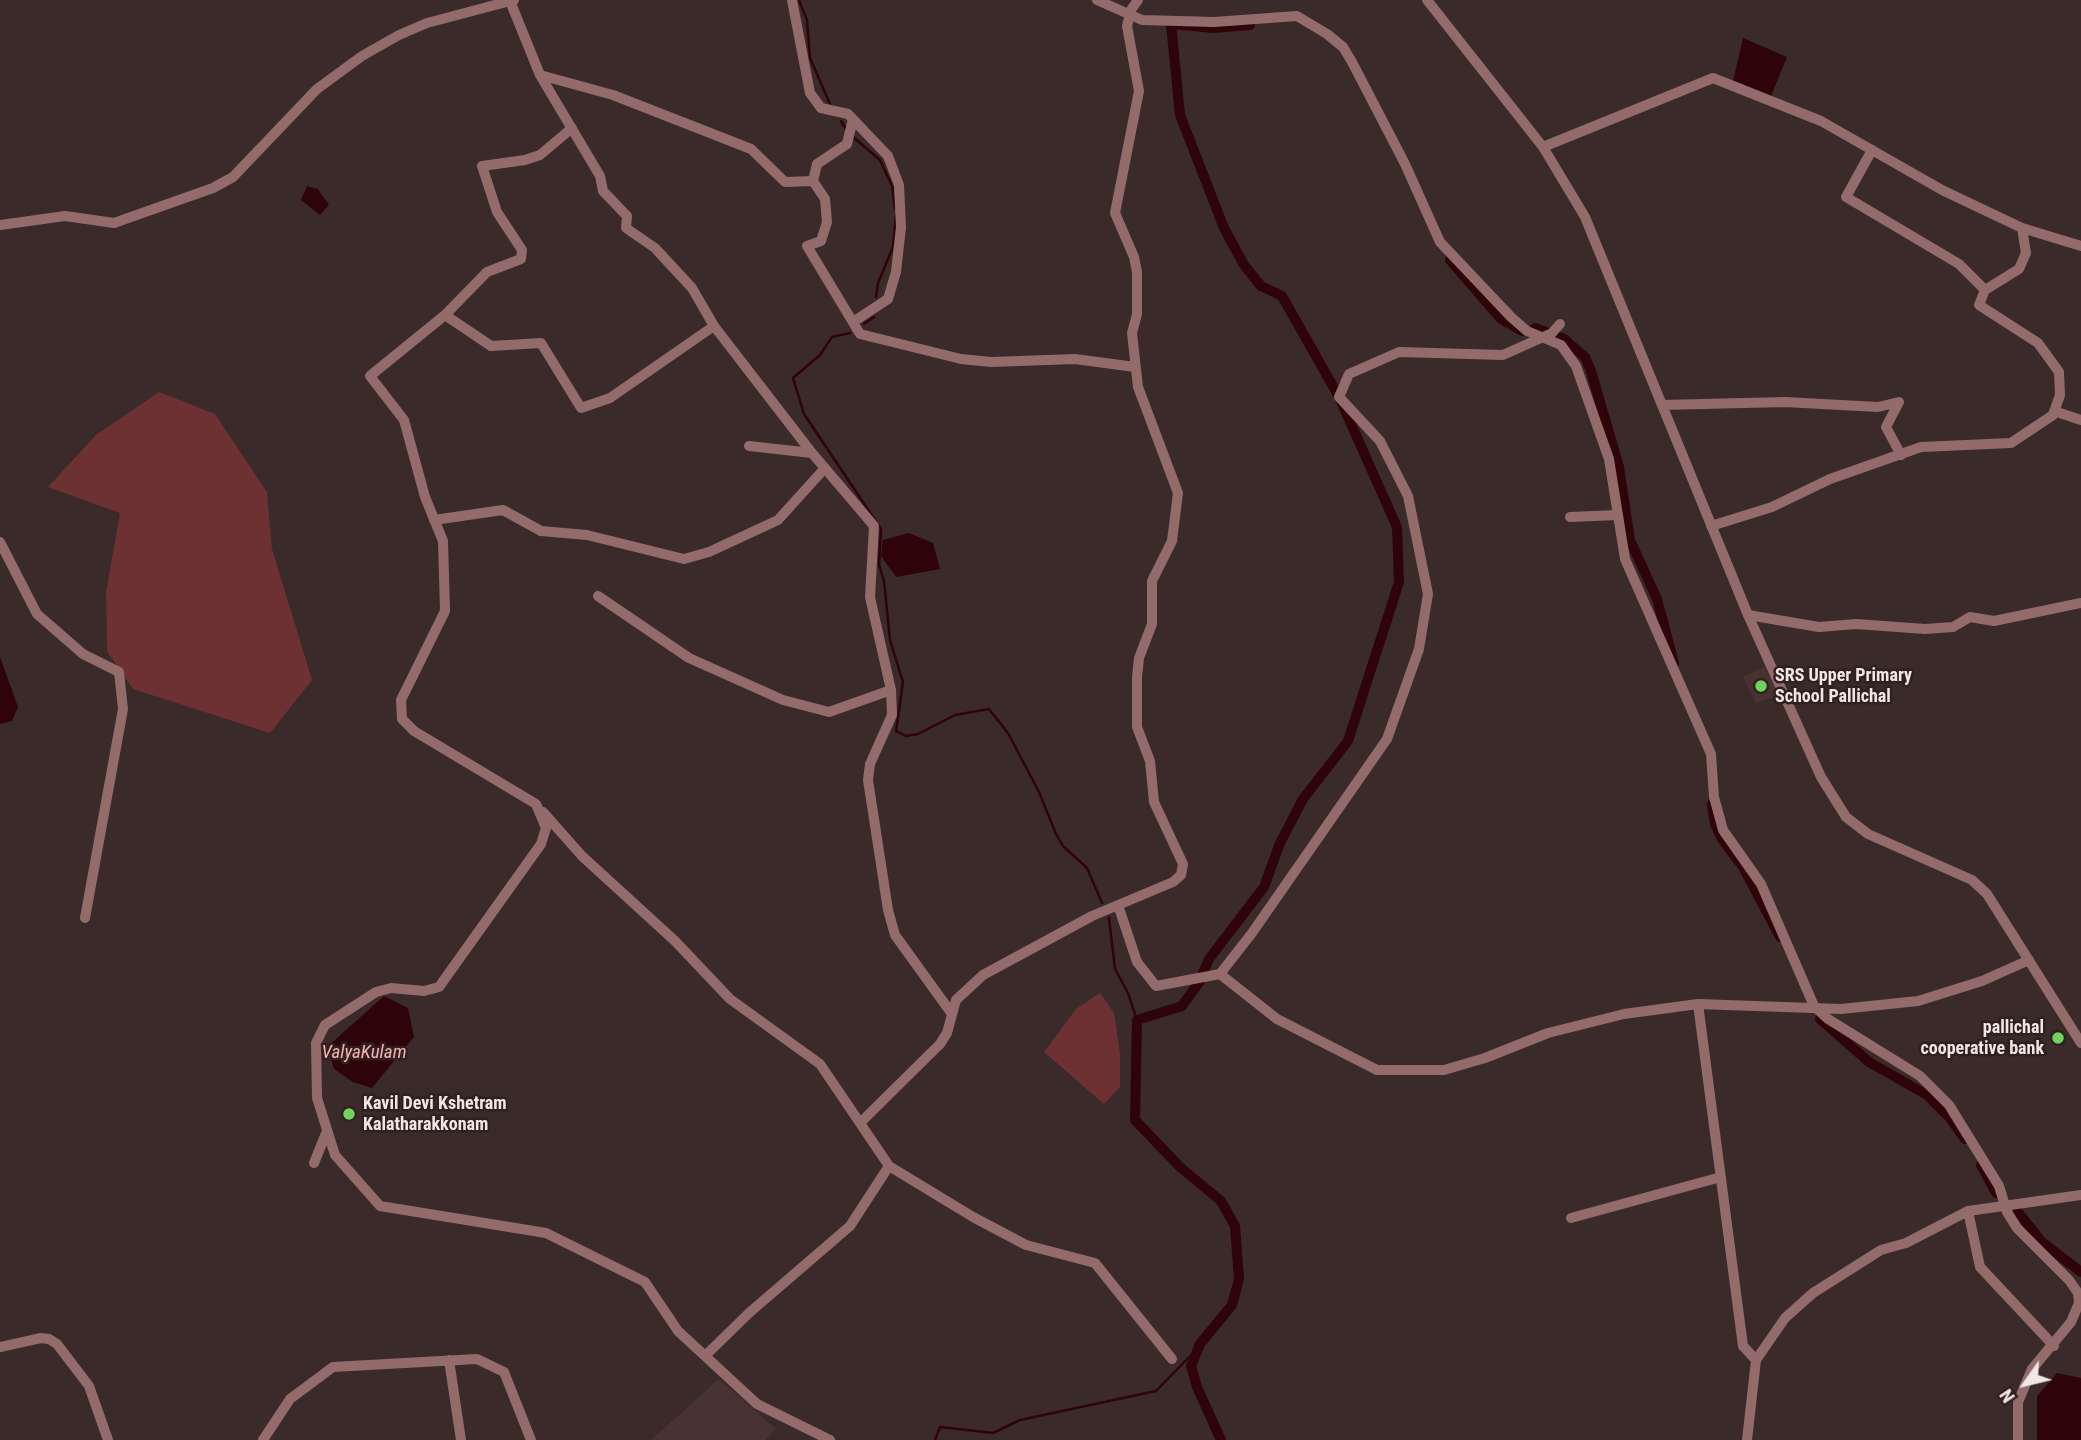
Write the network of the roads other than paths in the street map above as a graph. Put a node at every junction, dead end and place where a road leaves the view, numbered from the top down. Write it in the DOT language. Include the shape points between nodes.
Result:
graph roads {
  1 [pos="512,0"];
  2 [pos="792,0"];
  3 [pos="1097,0"];
  4 [pos="1138,0"];
  5 [pos="1427,0"];
  6 [pos="1129,15"];
  7 [pos="540,75"];
  8 [pos="853,118"];
  9 [pos="572,128"];
  10 [pos="1543,147"];
  11 [pos="1872,150"];
  12 [pos="813,181"];
  13 [pos="0,226"];
  14 [pos="2022,228"];
  15 [pos="2081,246"];
  16 [pos="1984,290"];
  17 [pos="445,315"];
  18 [pos="853,322"];
  19 [pos="1560,324"];
  20 [pos="714,326"];
  21 [pos="1542,337"];
  22 [pos="1135,367"];
  23 [pos="1662,405"];
  24 [pos="2054,411"];
  25 [pos="2081,420"];
  26 [pos="749,446"];
  27 [pos="812,453"];
  28 [pos="1901,455"];
  29 [pos="825,468"];
  30 [pos="1617,515"];
  31 [pos="1570,517"];
  32 [pos="434,520"];
  33 [pos="1711,526"];
  34 [pos="0,542"];
  35 [pos="597,596"];
  36 [pos="2081,603"];
  37 [pos="1748,615"];
  38 [pos="891,690"];
  39 [pos="536,804"];
  40 [pos="1118,905"];
  41 [pos="85,918"];
  42 [pos="2029,960"];
  43 [pos="1220,974"];
  44 [pos="1698,1004"];
  45 [pos="1814,1006"];
  46 [pos="952,1014"];
  47 [pos="2081,1043"];
  48 [pos="860,1123"];
  49 [pos="327,1131"];
  50 [pos="314,1163"];
  51 [pos="889,1166"];
  52 [pos="1721,1177"];
  53 [pos="2081,1195"];
  54 [pos="2007,1208"];
  55 [pos="1968,1212"];
  56 [pos="1571,1218"];
  57 [pos="2054,1346"];
  58 [pos="0,1347"];
  59 [pos="705,1356"];
  60 [pos="1172,1359"];
  61 [pos="449,1360"];
  62 [pos="1756,1360"];
  63 [pos="108,1440"];
  64 [pos="263,1440"];
  65 [pos="461,1440"];
  66 [pos="531,1440"];
  67 [pos="830,1440"];
  68 [pos="1747,1440"];
  69 [pos="2018,1440"];
  1 -- 7 [label="street"];
  1 -- 13 [label="street" via="427,23 362,57 317,89 233,177 213,188 114,222 65,216"];
  2 -- 8 [label="street" via="810,93 821,107"];
  3 -- 6 [label="street"];
  4 -- 6 [label="street"];
  5 -- 10 [label="street"];
  6 -- 21 [label="street" via="1142,20 1214,22 1297,16 1327,34 1352,62 1440,242 1511,317"];
  6 -- 22 [label="street" via="1139,91 1115,213 1137,272 1132,333"];
  7 -- 9 [label="street"];
  7 -- 12 [label="street" via="613,95 751,149 785,182"];
  8 -- 12 [label="street" via="846,144 817,164"];
  8 -- 18 [label="street" via="888,156 899,185 901,227 897,272 888,299"];
  9 -- 17 [label="street" via="540,155 482,166 497,212 522,250 522,260 487,272"];
  9 -- 20 [label="street" via="600,176 603,191 627,216 626,228 655,248 692,288"];
  10 -- 11 [label="street" via="1713,78 1821,121"];
  10 -- 23 [label="street" via="1585,217"];
  11 -- 14 [label="street"];
  11 -- 16 [label="street" via="1846,197 1959,264"];
  12 -- 18 [label="street" via="825,198 827,222 821,241 807,246"];
  14 -- 15 [label="street"];
  14 -- 16 [label="street" via="2026,253 2019,268"];
  16 -- 24 [label="street" via="1979,305 2038,342 2059,372 2060,395"];
  17 -- 20 [label="street" via="491,346 541,343 581,408 610,398"];
  17 -- 32 [label="street" via="370,376 404,421"];
  18 -- 22 [label="street" via="860,334 961,359 1075,359"];
  19 -- 21 [label="street"];
  20 -- 27 [label="street"];
  21 -- 30 [label="street" via="1561,345 1585,384 1609,459"];
  21 -- 43 [label="street" via="1503,355 1399,352 1349,374 1339,397 1380,441 1408,496 1428,594 1419,649 1387,739"];
  22 -- 40 [label="street" via="1142,406 1178,493 1172,541 1152,580 1152,624 1137,677 1137,727 1150,761 1154,802 1183,864 1173,882"];
  23 -- 28 [label="street" via="1785,402 1878,407 1899,401 1886,426"];
  23 -- 33 [label="street"];
  24 -- 25 [label="street"];
  24 -- 28 [label="street" via="2011,443 1920,447"];
  26 -- 27 [label="street"];
  27 -- 29 [label="street"];
  28 -- 33 [label="street" via="1830,479 1772,507"];
  29 -- 32 [label="street" via="778,520 684,559 587,535 541,531 503,510"];
  29 -- 38 [label="street" via="874,526 870,597"];
  30 -- 31 [label="street"];
  30 -- 45 [label="street" via="1625,559 1711,754 1714,797 1723,830 1760,884"];
  32 -- 39 [label="street" via="443,541 445,611 401,700 402,719 414,731"];
  33 -- 37 [label="street"];
  34 -- 41 [label="street" via="37,614 83,654 118,672 123,709"];
  35 -- 38 [label="street" via="689,658 783,700 829,712"];
  36 -- 37 [label="street" via="1994,621 1970,617 1953,627 1926,629 1819,626"];
  37 -- 42 [label="street" via="1821,777 1846,817 1868,834 1972,880 1987,894"];
  38 -- 46 [label="street" via="892,715 868,779 888,910 895,935"];
  39 -- 48 [label="street" via="582,856 730,999 820,1063"];
  39 -- 49 [label="street" via="545,828 541,844 439,987 376,992 325,1025 316,1043 317,1098"];
  40 -- 43 [label="street" via="1137,962 1156,986"];
  40 -- 46 [label="street" via="983,975 963,991"];
  42 -- 45 [label="street" via="1918,1001 1866,1009"];
  42 -- 47 [label="street"];
  43 -- 44 [label="street" via="1276,1019 1377,1070 1444,1070 1549,1033 1624,1014"];
  44 -- 45 [label="street"];
  44 -- 52 [label="street"];
  45 -- 54 [label="street" via="1920,1076 1949,1105"];
  46 -- 48 [label="street" via="940,1044"];
  48 -- 51 [label="street"];
  49 -- 50 [label="street"];
  49 -- 59 [label="street" via="335,1155 380,1206 546,1233 645,1282 678,1331"];
  51 -- 59 [label="street" via="850,1226"];
  51 -- 60 [label="street" via="1026,1245 1095,1263"];
  52 -- 56 [label="street"];
  52 -- 62 [label="street" via="1743,1346"];
  53 -- 54 [label="street"];
  54 -- 55 [label="street"];
  54 -- 57 [label="street" via="2017,1228 2078,1293 2074,1316"];
  55 -- 57 [label="street" via="1980,1268"];
  55 -- 62 [label="street" via="1906,1243 1881,1250 1830,1280 1785,1318"];
  57 -- 69 [label="street" via="2032,1369 2018,1402"];
  58 -- 63 [label="street" via="41,1338 57,1345 89,1386"];
  59 -- 67 [label="street" via="757,1404"];
  61 -- 64 [label="street" via="333,1367 290,1399"];
  61 -- 65 [label="street"];
  61 -- 66 [label="street" via="477,1359 504,1372"];
  62 -- 68 [label="street"];
}
